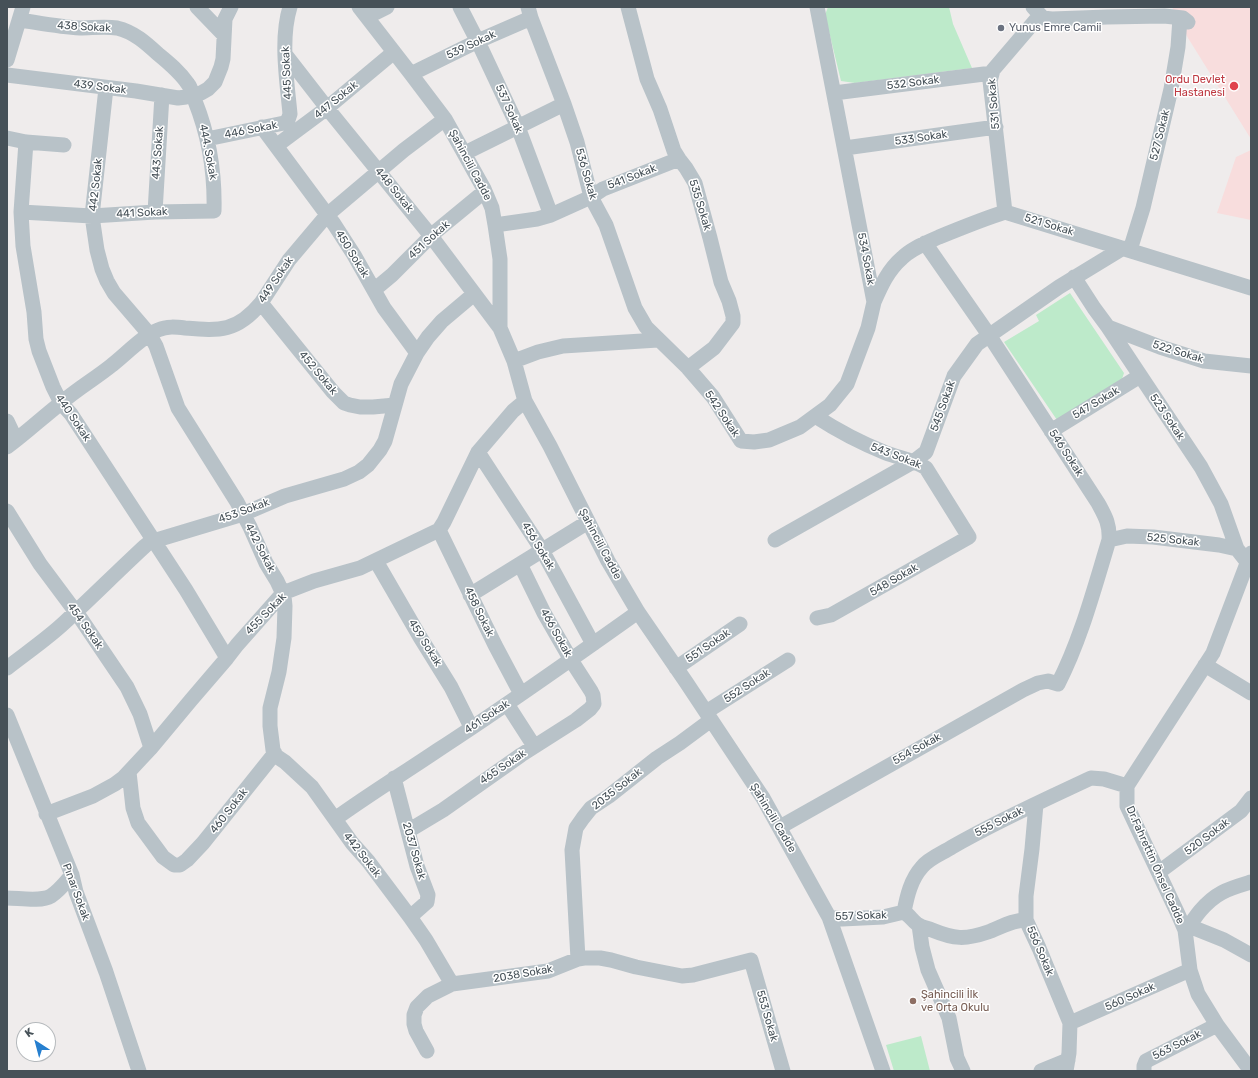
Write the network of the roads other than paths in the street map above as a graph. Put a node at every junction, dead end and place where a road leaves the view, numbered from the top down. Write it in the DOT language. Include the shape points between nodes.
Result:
graph roads {
  1 [pos="197,7"];
  2 [pos="231,7"];
  3 [pos="290,7"];
  4 [pos="387,7"];
  5 [pos="460,7"];
  6 [pos="628,7"];
  7 [pos="818,7"];
  8 [pos="1036,11"];
  9 [pos="363,12"];
  10 [pos="529,12"];
  11 [pos="1164,12"];
  12 [pos="22,13"];
  13 [pos="1185,19"];
  14 [pos="224,36"];
  15 [pos="478,41"];
  16 [pos="394,52"];
  17 [pos="285,54"];
  18 [pos="7,60"];
  19 [pos="992,73"];
  20 [pos="411,74"];
  21 [pos="7,75"];
  22 [pos="106,88"];
  23 [pos="834,93"];
  24 [pos="162,95"];
  25 [pos="192,95"];
  26 [pos="564,104"];
  27 [pos="327,108"];
  28 [pos="290,114"];
  29 [pos="445,119"];
  30 [pos="262,127"];
  31 [pos="518,127"];
  32 [pos="996,127"];
  33 [pos="7,138"];
  34 [pos="207,139"];
  35 [pos="26,142"];
  36 [pos="64,145"];
  37 [pos="845,148"];
  38 [pos="280,151"];
  39 [pos="465,153"];
  40 [pos="679,159"];
  41 [pos="379,172"];
  42 [pos="485,191"];
  43 [pos="591,197"];
  44 [pos="214,211"];
  45 [pos="21,212"];
  46 [pos="155,212"];
  47 [pos="1005,212"];
  48 [pos="327,215"];
  49 [pos="551,215"];
  50 [pos="92,216"];
  51 [pos="495,225"];
  52 [pos="431,236"];
  53 [pos="925,243"];
  54 [pos="1126,249"];
  55 [pos="1074,278"];
  56 [pos="1251,288"];
  57 [pos="374,290"];
  58 [pos="474,294"];
  59 [pos="874,302"];
  60 [pos="261,304"];
  61 [pos="1108,327"];
  62 [pos="500,328"];
  63 [pos="150,335"];
  64 [pos="989,335"];
  65 [pos="658,340"];
  66 [pos="418,353"];
  67 [pos="514,362"];
  68 [pos="1251,366"];
  69 [pos="688,368"];
  70 [pos="1140,376"];
  71 [pos="525,401"];
  72 [pos="61,403"];
  73 [pos="395,405"];
  74 [pos="815,416"];
  75 [pos="7,421"];
  76 [pos="1051,430"];
  77 [pos="741,441"];
  78 [pos="12,444"];
  79 [pos="478,452"];
  80 [pos="913,462"];
  81 [pos="7,511"];
  82 [pos="243,514"];
  83 [pos="588,522"];
  84 [pos="439,530"];
  85 [pos="969,537"];
  86 [pos="775,540"];
  87 [pos="1109,540"];
  88 [pos="154,541"];
  89 [pos="542,550"];
  90 [pos="1245,555"];
  91 [pos="376,561"];
  92 [pos="520,564"];
  93 [pos="283,593"];
  94 [pos="470,595"];
  95 [pos="76,612"];
  96 [pos="638,612"];
  97 [pos="817,618"];
  98 [pos="740,624"];
  99 [pos="593,644"];
  100 [pos="227,658"];
  101 [pos="571,660"];
  102 [pos="788,660"];
  103 [pos="1205,665"];
  104 [pos="7,668"];
  105 [pos="676,668"];
  106 [pos="1058,684"];
  107 [pos="1251,693"];
  108 [pos="521,694"];
  109 [pos="594,702"];
  110 [pos="507,704"];
  111 [pos="709,716"];
  112 [pos="9,723"];
  113 [pos="471,727"];
  114 [pos="534,746"];
  115 [pos="151,748"];
  116 [pos="275,753"];
  117 [pos="129,772"];
  118 [pos="394,778"];
  119 [pos="1127,786"];
  120 [pos="1251,798"];
  121 [pos="1036,804"];
  122 [pos="46,814"];
  123 [pos="335,819"];
  124 [pos="780,827"];
  125 [pos="408,831"];
  126 [pos="1158,872"];
  127 [pos="72,875"];
  128 [pos="1251,882"];
  129 [pos="7,898"];
  130 [pos="904,912"];
  131 [pos="410,917"];
  132 [pos="830,917"];
  133 [pos="1026,920"];
  134 [pos="919,925"];
  135 [pos="1187,928"];
  136 [pos="1251,955"];
  137 [pos="578,959"];
  138 [pos="751,960"];
  139 [pos="1190,970"];
  140 [pos="452,984"];
  141 [pos="1070,1023"];
  142 [pos="1217,1025"];
  143 [pos="427,1051"];
  144 [pos="1067,1066"];
  145 [pos="139,1071"];
  146 [pos="784,1071"];
  147 [pos="883,1071"];
  148 [pos="963,1071"];
  149 [pos="1041,1071"];
  150 [pos="1144,1071"];
  151 [pos="1250,1071"];
  1 -- 14 [label="street"];
  2 -- 14 [label="street, 439 Sokak" via="225,19"];
  3 -- 17 [label="street, 445 Sokak"];
  4 -- 9 [label="street"];
  5 -- 15 [label="street, 537 Sokak"];
  6 -- 40 [label="street, 535 Sokak" via="647,79"];
  7 -- 23 [label="street, 534 Sokak"];
  8 -- 11 [label="street, 531 Sokak" via="1043,18 1052,19"];
  8 -- 19 [label="street, 531 Sokak"];
  9 -- 16 [label="street, Şahincili Cadde"];
  10 -- 15 [label="street, 539 Sokak"];
  10 -- 26 [label="street, 536 Sokak"];
  11 -- 13 [label="street, 531 Sokak"];
  12 -- 18 [label="street"];
  12 -- 25 [label="street, 438 Sokak" via="56,26 117,28 144,40 175,69 188,84"];
  13 -- 54 [label="street, 527 Sokak" via="1143,208"];
  14 -- 25 [label="street, 439 Sokak" via="223,59 215,82 201,93"];
  15 -- 20 [label="street, 539 Sokak"];
  15 -- 31 [label="street, 537 Sokak"];
  16 -- 20 [label="street, Şahincili Cadde"];
  16 -- 27 [label="street, 447 Sokak"];
  17 -- 27 [label="street, 448 Sokak"];
  17 -- 28 [label="street, 445 Sokak"];
  19 -- 23 [label="street, 532 Sokak"];
  19 -- 32 [label="street, 531 Sokak" via="990,81"];
  20 -- 29 [label="street, Şahincili Cadde"];
  21 -- 22 [label="street, 439 Sokak"];
  22 -- 24 [label="street, 439 Sokak"];
  22 -- 50 [label="street, 442 Sokak"];
  23 -- 37 [label="street, 534 Sokak"];
  24 -- 25 [label="street, 439 Sokak" via="178,98"];
  24 -- 46 [label="street, 443 Sokak"];
  25 -- 34 [label="street, 444. Sokak"];
  26 -- 31 [label="street"];
  26 -- 43 [label="street, 536 Sokak"];
  27 -- 38 [label="street, 447 Sokak"];
  27 -- 41 [label="street, 448 Sokak"];
  28 -- 30 [label="street, 446 Sokak" via="284,123"];
  29 -- 39 [label="street, Şahincili Cadde"];
  29 -- 41 [label="street, 449 Sokak"];
  30 -- 34 [label="street, 446 Sokak"];
  30 -- 38 [label="street, 450 Sokak"];
  31 -- 39 [label="street"];
  31 -- 49 [label="street, 537 Sokak"];
  32 -- 37 [label="street, 533 Sokak"];
  32 -- 47 [label="street, 531 Sokak"];
  33 -- 35 [label="street"];
  34 -- 44 [label="street, 444. Sokak" via="214,178"];
  35 -- 36 [label="street"];
  35 -- 45 [label="street, 440 Sokak"];
  37 -- 59 [label="street, 534 Sokak"];
  38 -- 48 [label="street, 450 Sokak"];
  39 -- 42 [label="street, Şahincili Cadde"];
  40 -- 43 [label="street, 541 Sokak" via="602,188"];
  40 -- 69 [label="street, 535 Sokak" via="695,183 719,276 734,320 714,348"];
  41 -- 48 [label="street, 449 Sokak"];
  41 -- 52 [label="street, 448 Sokak"];
  42 -- 51 [label="street, Şahincili Cadde"];
  42 -- 52 [label="street, 451 Sokak"];
  43 -- 49 [label="street, 541 Sokak"];
  43 -- 65 [label="street, 536 Sokak" via="606,225 635,308 646,327"];
  44 -- 46 [label="street, 441 Sokak"];
  45 -- 50 [label="street, 441 Sokak"];
  45 -- 72 [label="street, 440 Sokak" via="23,246 36,339"];
  46 -- 50 [label="street, 441 Sokak"];
  47 -- 53 [label="street"];
  47 -- 54 [label="street, 521 Sokak"];
  48 -- 57 [label="street, 450 Sokak"];
  48 -- 60 [label="street, 449 Sokak" via="289,260"];
  49 -- 51 [label="street, 541 Sokak"];
  50 -- 63 [label="street, 442 Sokak" via="97,250 107,281"];
  51 -- 62 [label="street, Şahincili Cadde" via="500,260"];
  52 -- 57 [label="street, 451 Sokak"];
  52 -- 58 [label="street, 448 Sokak"];
  53 -- 59 [label="street" via="901,258 882,284"];
  53 -- 64 [label="street, 546 Sokak"];
  54 -- 55 [label="street, 545 Sokak"];
  54 -- 56 [label="street, 521 Sokak"];
  55 -- 61 [label="street, 523 Sokak"];
  55 -- 64 [label="street, 545 Sokak"];
  57 -- 66 [label="street, 450 Sokak" via="391,318"];
  58 -- 62 [label="street, 448 Sokak"];
  58 -- 66 [label="street, 453 Sokak" via="442,322"];
  59 -- 74 [label="street, 534 Sokak" via="868,328 847,384 830,404"];
  60 -- 63 [label="street, 449 Sokak" via="235,326 202,330 168,327"];
  60 -- 73 [label="street, 452 Sokak" via="344,403 360,406"];
  61 -- 68 [label="street, 522 Sokak" via="1204,361"];
  61 -- 70 [label="street, 523 Sokak"];
  62 -- 67 [label="street, Şahincili Cadde"];
  63 -- 72 [label="street, 449 Sokak"];
  63 -- 82 [label="street, 442 Sokak" via="178,408"];
  64 -- 76 [label="street, 546 Sokak"];
  64 -- 80 [label="street, 545 Sokak" via="977,344 954,376 926,452"];
  65 -- 67 [label="street" via="563,346 538,352"];
  65 -- 69 [label="street, 536 Sokak"];
  66 -- 73 [label="street, 453 Sokak" via="401,384"];
  67 -- 71 [label="street, Şahincili Cadde"];
  69 -- 77 [label="street, 542 Sokak" via="713,397"];
  70 -- 76 [label="street, 547 Sokak"];
  70 -- 90 [label="street, 523 Sokak" via="1201,467"];
  71 -- 79 [label="street" via="513,411"];
  71 -- 83 [label="street, Şahincili Cadde"];
  72 -- 78 [label="street, 449 Sokak"];
  72 -- 88 [label="street, 440 Sokak" via="71,414"];
  73 -- 82 [label="street, 453 Sokak" via="385,440 368,466 344,478 285,496"];
  74 -- 77 [label="street, 534 Sokak" via="800,427 770,440"];
  74 -- 80 [label="street, 543 Sokak" via="860,441"];
  75 -- 78 [label="street"];
  76 -- 87 [label="street, 546 Sokak" via="1104,513 1110,529"];
  79 -- 84 [label="street"];
  79 -- 89 [label="street, 456 Sokak"];
  80 -- 85 [label="street, 543 Sokak" via="926,468"];
  80 -- 86 [label="street, 545 Sokak"];
  81 -- 95 [label="street, 454 Sokak" via="40,564"];
  82 -- 88 [label="street, 453 Sokak"];
  82 -- 93 [label="street, 442 Sokak"];
  83 -- 89 [label="street"];
  83 -- 96 [label="street, Şahincili Cadde"];
  84 -- 91 [label="street, 455 Sokak"];
  84 -- 94 [label="street, 458 Sokak"];
  85 -- 97 [label="street, 548 Sokak" via="831,615"];
  87 -- 90 [label="street, 525 Sokak" via="1128,536 1153,537 1219,545"];
  87 -- 106 [label="street, 546 Sokak" via="1069,663"];
  88 -- 95 [label="street, 453 Sokak" via="145,546"];
  88 -- 100 [label="street, 440 Sokak"];
  89 -- 92 [label="street"];
  89 -- 99 [label="street, 456 Sokak"];
  90 -- 103 [label="street" via="1213,653"];
  91 -- 93 [label="street, 455 Sokak"];
  91 -- 113 [label="street, 459 Sokak" via="451,687"];
  92 -- 94 [label="street"];
  92 -- 101 [label="street, 466 Sokak"];
  93 -- 100 [label="street, 455 Sokak"];
  93 -- 116 [label="street, 442 Sokak" via="286,606 284,638 270,708 272,746"];
  94 -- 108 [label="street, 458 Sokak"];
  95 -- 104 [label="street, 453 Sokak"];
  95 -- 115 [label="street, 454 Sokak" via="134,700"];
  96 -- 99 [label="street, 461 Sokak"];
  96 -- 105 [label="street, Şahincili Cadde"];
  98 -- 105 [label="street, 551 Sokak"];
  99 -- 101 [label="street, 461 Sokak"];
  100 -- 115 [label="street, 455 Sokak"];
  101 -- 108 [label="street, 461 Sokak"];
  101 -- 109 [label="street, 466 Sokak" via="591,691"];
  102 -- 111 [label="street, 552 Sokak"];
  103 -- 107 [label="street"];
  103 -- 119 [label="street"];
  105 -- 111 [label="street, Şahincili Cadde"];
  106 -- 124 [label="street, 554 Sokak" via="1048,681 1023,690"];
  108 -- 110 [label="street, 461 Sokak"];
  109 -- 114 [label="street, 465 Sokak" via="585,713"];
  110 -- 113 [label="street, 461 Sokak"];
  110 -- 114 [label="street"];
  111 -- 124 [label="street, Şahincili Cadde"];
  111 -- 137 [label="street, 2035 Sokak" via="680,743 591,808 576,828 572,850"];
  112 -- 122 [label="street, Pınar Sokak"];
  113 -- 118 [label="street, 461 Sokak"];
  114 -- 125 [label="street, 465 Sokak" via="443,810"];
  115 -- 117 [label="street, 455 Sokak"];
  116 -- 117 [label="street, 460 Sokak" via="203,843 187,860 174,865 163,857 138,823 133,808"];
  116 -- 123 [label="street, 442 Sokak" via="312,787"];
  117 -- 122 [label="street, 455 Sokak" via="115,784 93,796"];
  118 -- 123 [label="street, 461 Sokak"];
  118 -- 125 [label="street, 2037 Sokak"];
  119 -- 121 [label="street, 555 Sokak" via="1091,778"];
  119 -- 126 [label="street, Dr.Fahrettin Önsel Cadde" via="1127,806"];
  120 -- 126 [label="street, 520 Sokak" via="1242,811"];
  121 -- 130 [label="street, 555 Sokak" via="925,863 912,883"];
  121 -- 133 [label="street, 556 Sokak" via="1026,896"];
  122 -- 127 [label="street, Pınar Sokak"];
  123 -- 131 [label="street, 442 Sokak"];
  124 -- 132 [label="street, Şahincili Cadde"];
  125 -- 131 [label="street, 2037 Sokak" via="428,896 427,902"];
  126 -- 135 [label="street, Dr.Fahrettin Önsel Cadde"];
  127 -- 129 [label="street" via="51,896 38,899"];
  127 -- 145 [label="street, Pınar Sokak"];
  128 -- 135 [label="street" via="1214,896"];
  130 -- 132 [label="street, 557 Sokak" via="883,917"];
  130 -- 134 [label="street"];
  131 -- 140 [label="street, 442 Sokak"];
  132 -- 147 [label="street, Şahincili Cadde"];
  133 -- 134 [label="street" via="968,938 944,935"];
  133 -- 141 [label="street, 556 Sokak"];
  134 -- 148 [label="street" via="928,970 949,1018 957,1058"];
  135 -- 136 [label="street" via="1224,940"];
  135 -- 139 [label="street, Dr.Fahrettin Önsel Cadde"];
  137 -- 138 [label="street, 2038 Sokak" via="600,958 682,976"];
  137 -- 140 [label="street, 2038 Sokak" via="548,971"];
  138 -- 146 [label="street, 553 Sokak"];
  139 -- 141 [label="street, 560 Sokak"];
  139 -- 142 [label="street, Dr.Fahrettin Önsel Cadde" via="1198,994"];
  140 -- 143 [label="street, 2038 Sokak" via="428,996 416,1007 414,1024"];
  141 -- 144 [label="street, 556 Sokak"];
  142 -- 150 [label="street, 563 Sokak" via="1146,1061"];
  142 -- 151 [label="street, Dr.Fahrettin Önsel Cadde"];
  144 -- 149 [label="street"];
}
